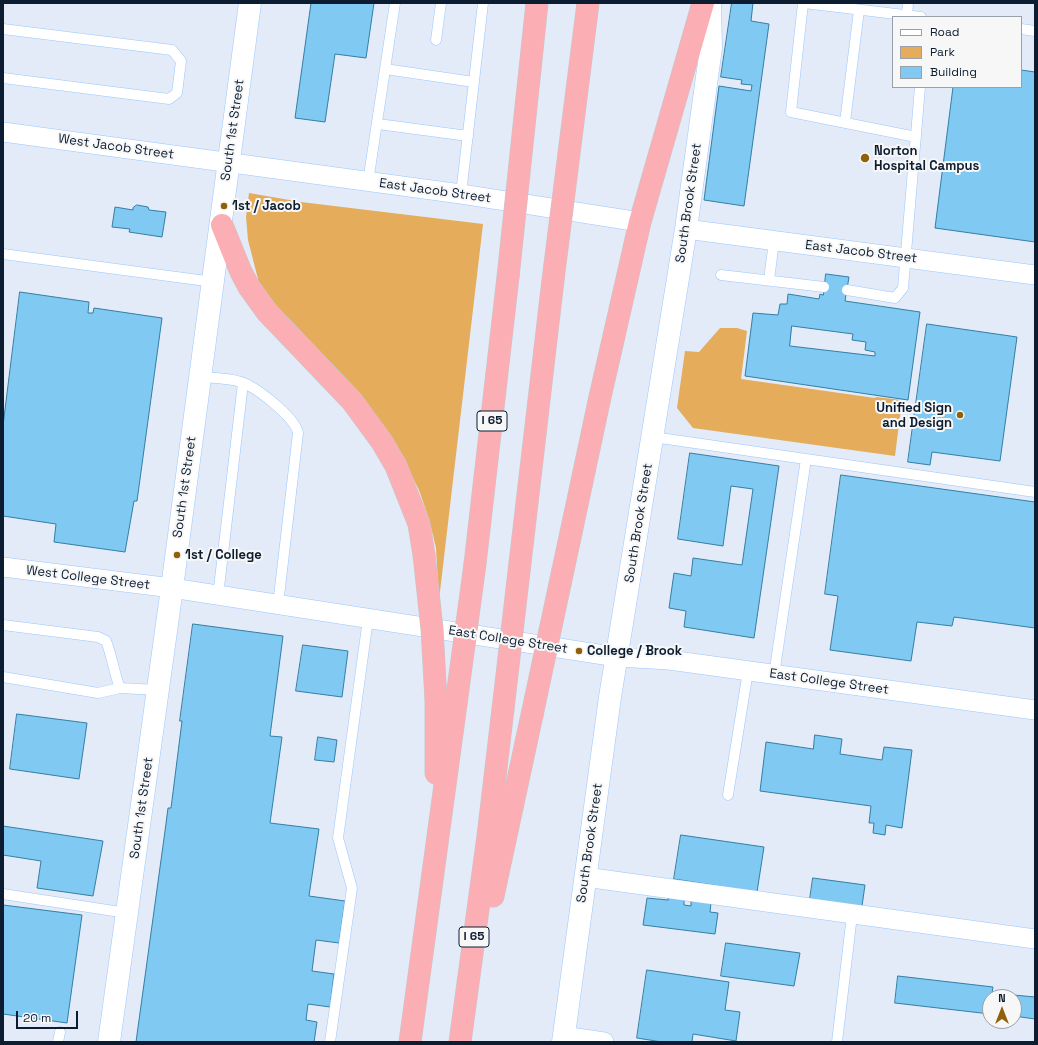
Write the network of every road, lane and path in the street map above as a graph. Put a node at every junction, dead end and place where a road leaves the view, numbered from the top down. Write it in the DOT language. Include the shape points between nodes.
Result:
graph roads {
  1 [pos="250,3"];
  2 [pos="395,3"];
  3 [pos="441,3"];
  4 [pos="484,3"];
  5 [pos="537,3"];
  6 [pos="588,3"];
  7 [pos="703,3"];
  8 [pos="710,3"];
  9 [pos="803,3"];
  10 [pos="908,3"];
  11 [pos="859,10"];
  12 [pos="906,16"];
  13 [pos="3,29"];
  14 [pos="1022,29"];
  15 [pos="1035,31"];
  16 [pos="436,40"];
  17 [pos="385,69"];
  18 [pos="3,78"];
  19 [pos="474,82"];
  20 [pos="920,88"];
  21 [pos="845,122"];
  22 [pos="378,124"];
  23 [pos="3,132"];
  24 [pos="468,136"];
  25 [pos="916,136"];
  26 [pos="228,163"];
  27 [pos="368,182"];
  28 [pos="461,194"];
  29 [pos="640,222"];
  30 [pos="222,225"];
  31 [pos="686,229"];
  32 [pos="774,241"];
  33 [pos="3,254"];
  34 [pos="905,258"];
  35 [pos="721,275"];
  36 [pos="1035,275"];
  37 [pos="769,280"];
  38 [pos="214,282"];
  39 [pos="824,287"];
  40 [pos="847,290"];
  41 [pos="200,377"];
  42 [pos="243,383"];
  43 [pos="653,437"];
  44 [pos="806,459"];
  45 [pos="1035,492"];
  46 [pos="3,567"];
  47 [pos="172,588"];
  48 [pos="218,596"];
  49 [pos="278,605"];
  50 [pos="368,619"];
  51 [pos="3,625"];
  52 [pos="617,657"];
  53 [pos="748,671"];
  54 [pos="774,675"];
  55 [pos="3,678"];
  56 [pos="120,688"];
  57 [pos="158,690"];
  58 [pos="446,702"];
  59 [pos="1035,710"];
  60 [pos="728,795"];
  61 [pos="585,877"];
  62 [pos="3,894"];
  63 [pos="127,913"];
  64 [pos="852,914"];
  65 [pos="1035,939"];
  66 [pos="563,1039"];
  67 [pos="460,1041"];
  68 [pos="108,1042"];
  69 [pos="330,1042"];
  70 [pos="410,1042"];
  71 [pos="604,1042"];
  72 [pos="837,1042"];
  1 -- 26 [label="street, South 1st Street"];
  2 -- 17 [label="lane"];
  3 -- 16 [label="lane"];
  4 -- 19 [label="lane"];
  5 -- 58 [label="highway, I 65, bridge" via="475,564"];
  6 -- 67 [label="highway, I 65, bridge" via="488,836"];
  7 -- 29 [label="highway"];
  8 -- 31 [label="street, South Brook Street" via="711,48"];
  9 -- 11 [label="lane"];
  9 -- 21 [label="lane" via="791,112"];
  10 -- 12 [label="lane"];
  11 -- 12 [label="lane"];
  11 -- 21 [label="lane"];
  13 -- 18 [label="lane" via="172,50 181,61 177,93 170,99"];
  14 -- 15 [label="lane"];
  17 -- 19 [label="lane"];
  17 -- 22 [label="lane"];
  19 -- 24 [label="lane"];
  20 -- 25 [label="lane"];
  21 -- 25 [label="lane"];
  22 -- 24 [label="lane"];
  22 -- 27 [label="lane"];
  23 -- 26 [label="street, West Jacob Street"];
  24 -- 28 [label="lane"];
  25 -- 34 [label="lane"];
  26 -- 27 [label="street, East Jacob Street"];
  26 -- 30 [label="street, South 1st Street"];
  27 -- 28 [label="street, East Jacob Street"];
  28 -- 29 [label="street, East Jacob Street"];
  29 -- 67 [label="highway, bridge" via="600,397 508,832"];
  30 -- 38 [label="street, South 1st Street"];
  30 -- 58 [label="highway, bridge" via="241,272 267,312 352,401 396,466 419,524 432,629"];
  31 -- 32 [label="street, East Jacob Street"];
  31 -- 43 [label="street, South Brook Street"];
  32 -- 34 [label="street, East Jacob Street"];
  32 -- 37 [label="lane"];
  33 -- 38 [label="lane"];
  34 -- 36 [label="street, East Jacob Street"];
  34 -- 40 [label="lane" via="903,288 895,298"];
  35 -- 37 [label="lane"];
  37 -- 39 [label="lane"];
  38 -- 41 [label="street, South 1st Street"];
  41 -- 42 [label="lane"];
  41 -- 47 [label="street, South 1st Street"];
  42 -- 48 [label="lane"];
  42 -- 49 [label="lane" via="250,385 278,407 296,427 298,433"];
  43 -- 44 [label="lane"];
  43 -- 52 [label="street, South Brook Street"];
  44 -- 45 [label="lane"];
  44 -- 54 [label="lane"];
  46 -- 47 [label="street, West College Street"];
  47 -- 48 [label="street, East College Street"];
  47 -- 57 [label="street, South 1st Street"];
  48 -- 49 [label="street, East College Street"];
  49 -- 50 [label="street, East College Street"];
  50 -- 52 [label="street, East College Street"];
  50 -- 69 [label="lane" via="338,838 352,888"];
  51 -- 56 [label="lane" via="98,637 106,641"];
  52 -- 53 [label="street, East College Street" via="669,660"];
  52 -- 61 [label="street, South Brook Street"];
  53 -- 54 [label="street, East College Street"];
  53 -- 60 [label="lane"];
  54 -- 59 [label="street, East College Street"];
  55 -- 56 [label="lane" via="98,692"];
  56 -- 57 [label="lane"];
  57 -- 63 [label="street, South 1st Street"];
  58 -- 70 [label="highway, I 65" via="436,860"];
  61 -- 64 [label="street"];
  61 -- 66 [label="street, South Brook Street"];
  62 -- 63 [label="lane"];
  63 -- 68 [label="street, South 1st Street"];
  64 -- 65 [label="street"];
  64 -- 72 [label="lane"];
  66 -- 71 [label="street"];
}
